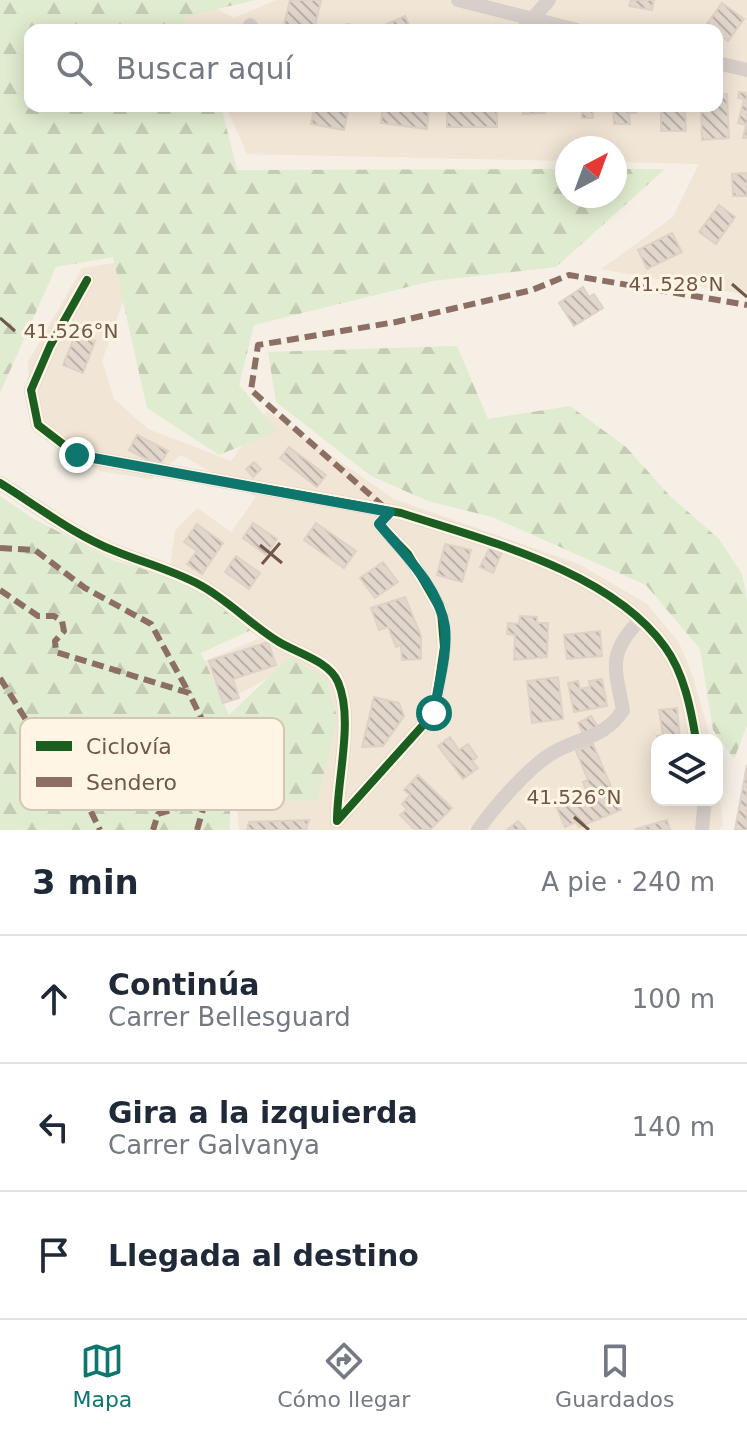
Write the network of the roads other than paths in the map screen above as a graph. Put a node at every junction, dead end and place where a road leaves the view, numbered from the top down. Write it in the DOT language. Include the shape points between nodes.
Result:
graph roads {
  1 [pos="458,0"];
  2 [pos="549,0"];
  3 [pos="523,24"];
  4 [pos="527,24"];
  5 [pos="723,64"];
  6 [pos="747,70"];
  7 [pos="87,280"];
  8 [pos="0,483"];
  9 [pos="390,512"];
  10 [pos="639,621"];
  11 [pos="695,734"];
  12 [pos="704,806"];
  13 [pos="478,830"];
  14 [pos="702,830"];
  1 -- 3 [label="street"];
  2 -- 4 [label="street"];
  5 -- 6 [label="street"];
  7 -- 9 [label="street" via="31,390 38,425 77,455"];
  8 -- 9 [label="street" via="116,552 204,587 278,642 327,668 337,679 345,708 337,821 434,713 445,628 441,611 408,554 379,524"];
  9 -- 10 [label="street" via="506,546 618,598"];
  10 -- 11 [label="street" via="667,649 691,705"];
  10 -- 13 [label="street" via="622,638 613,660 623,710 615,723 597,736 555,751"];
  12 -- 14 [label="street"];
}
